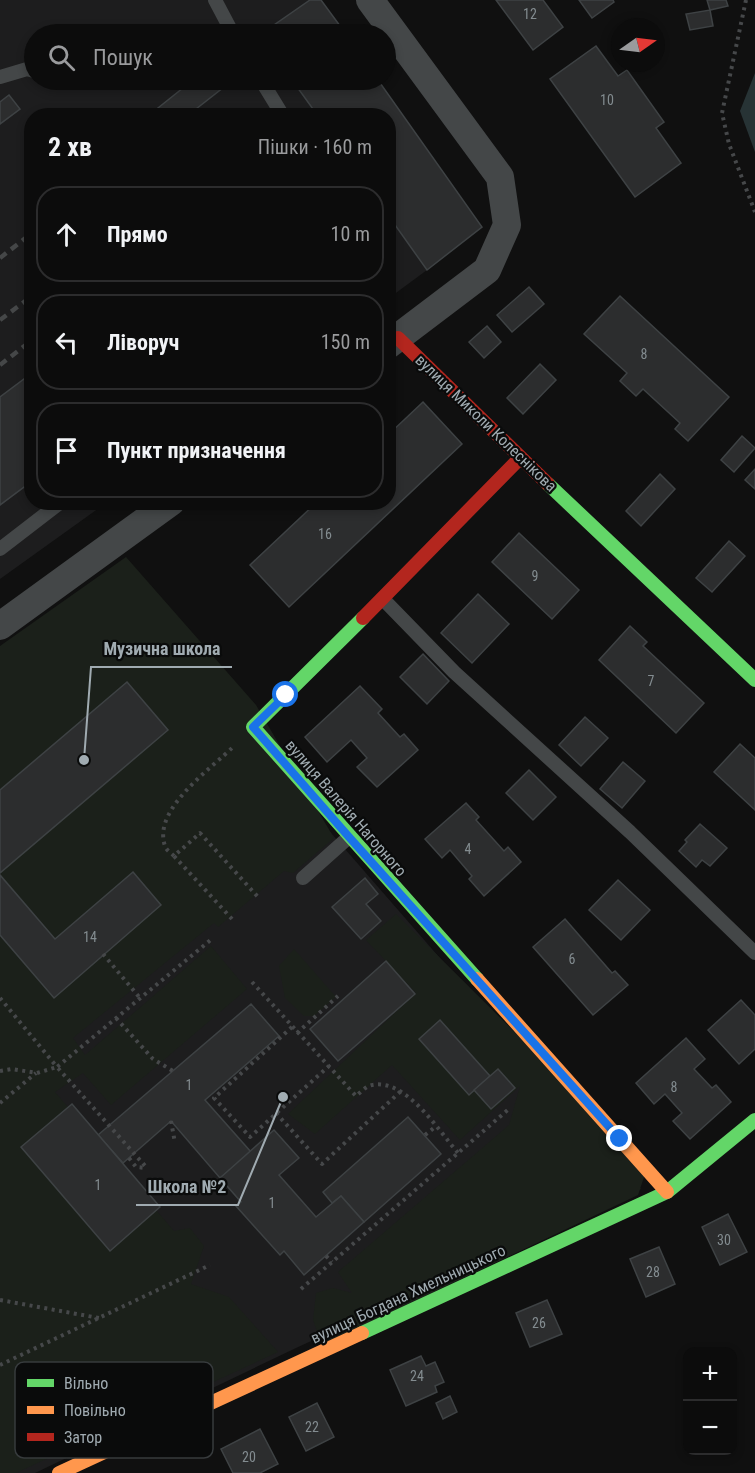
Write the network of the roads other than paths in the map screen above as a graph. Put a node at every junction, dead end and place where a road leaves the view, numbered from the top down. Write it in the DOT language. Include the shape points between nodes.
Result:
graph roads {
  1 [pos="215,0"];
  2 [pos="370,0"];
  3 [pos="226,24"];
  4 [pos="388,24"];
  5 [pos="396,35"];
  6 [pos="24,70"];
  7 [pos="0,77"];
  8 [pos="267,90"];
  9 [pos="278,108"];
  10 [pos="396,339"];
  11 [pos="396,344"];
  12 [pos="520,458"];
  13 [pos="51,510"];
  14 [pos="160,510"];
  15 [pos="0,549"];
  16 [pos="383,599"];
  17 [pos="0,626"];
  18 [pos="755,680"];
  19 [pos="349,837"];
  20 [pos="303,878"];
  21 [pos="755,953"];
  22 [pos="755,1120"];
  23 [pos="667,1192"];
  24 [pos="213,1402"];
  25 [pos="91,1458"];
  26 [pos="59,1473"];
  1 -- 3 [label="lane"];
  2 -- 4 [label="street, вулиця Миколи Колеснікова"];
  5 -- 10 [label="street, вулиця Миколи Колеснікова" via="500,177 507,225 487,270"];
  6 -- 7 [label="lane"];
  8 -- 9 [label="lane"];
  11 -- 12 [label="street, вулиця Миколи Колеснікова"];
  12 -- 16 [label="street"];
  12 -- 18 [label="street, вулиця Миколи Колеснікова"];
  13 -- 15 [label="lane"];
  14 -- 17 [label="street"];
  16 -- 19 [label="street, вулиця Валерія Нагорного" via="253,727"];
  16 -- 21 [label="lane" via="454,672 630,832"];
  19 -- 20 [label="lane"];
  19 -- 23 [label="street, вулиця Валерія Нагорного"];
  22 -- 23 [label="street, вулиця Богдана Хмельницького"];
  23 -- 24 [label="street, вулиця Богдана Хмельницького"];
  25 -- 26 [label="street, вулиця Богдана Хмельницького"];
}
